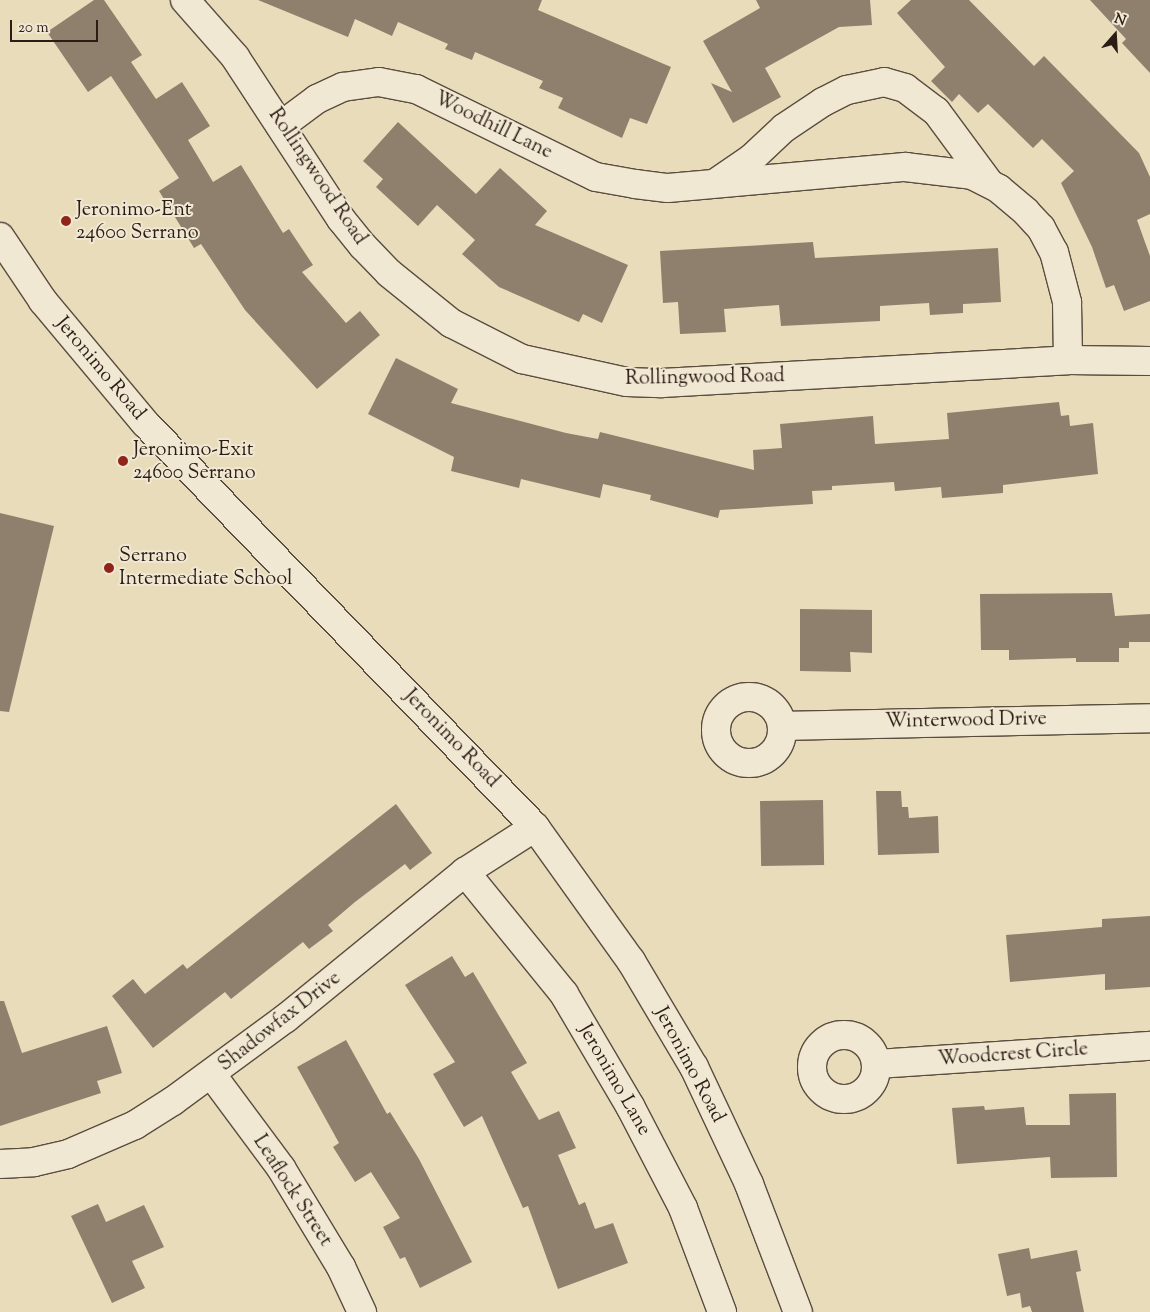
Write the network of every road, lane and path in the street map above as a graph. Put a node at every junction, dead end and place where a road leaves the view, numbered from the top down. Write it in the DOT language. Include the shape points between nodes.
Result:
graph roads {
  1 [pos="185,0"];
  2 [pos="282,125"];
  3 [pos="989,183"];
  4 [pos="713,184"];
  5 [pos="0,237"];
  6 [pos="1068,360"];
  7 [pos="1150,361"];
  8 [pos="1150,718"];
  9 [pos="782,726"];
  10 [pos="535,827"];
  11 [pos="465,872"];
  12 [pos="1150,1046"];
  13 [pos="876,1064"];
  14 [pos="212,1075"];
  15 [pos="0,1164"];
  16 [pos="362,1312"];
  17 [pos="722,1312"];
  18 [pos="798,1312"];
  1 -- 2 [label="street, Rollingwood Road" via="235,57"];
  2 -- 4 [label="street, Woodhill Lane" via="317,99 343,87 380,82 416,89 596,176 668,188"];
  2 -- 6 [label="street, Rollingwood Road" via="341,219 389,273 451,323 522,359 627,382 662,383"];
  3 -- 4 [label="street, Woodhill Lane" via="972,175 946,170 905,167"];
  3 -- 4 [label="street, Woodhill Lane" via="936,111 905,88 884,82 846,90 824,102 784,128 752,158"];
  3 -- 6 [label="street, Woodhill Lane" via="1026,212 1041,228 1054,252 1067,302"];
  5 -- 10 [label="street, Jeronimo Road" via="43,300 145,423"];
  6 -- 7 [label="street, Rollingwood Road"];
  8 -- 9 [label="street, Winterwood Drive"];
  10 -- 11 [label="street, Shadowfax Drive"];
  10 -- 18 [label="street, Jeronimo Road" via="631,961 694,1067 748,1184"];
  11 -- 14 [label="street, Shadowfax Drive"];
  11 -- 17 [label="street, Jeronimo Lane" via="564,994 630,1106 683,1208"];
  12 -- 13 [label="street, Woodcrest Circle"];
  14 -- 15 [label="street, Shadowfax Drive" via="135,1125 68,1154 34,1162"];
  14 -- 16 [label="street, Leaflock Street" via="281,1168 341,1267"];
}
